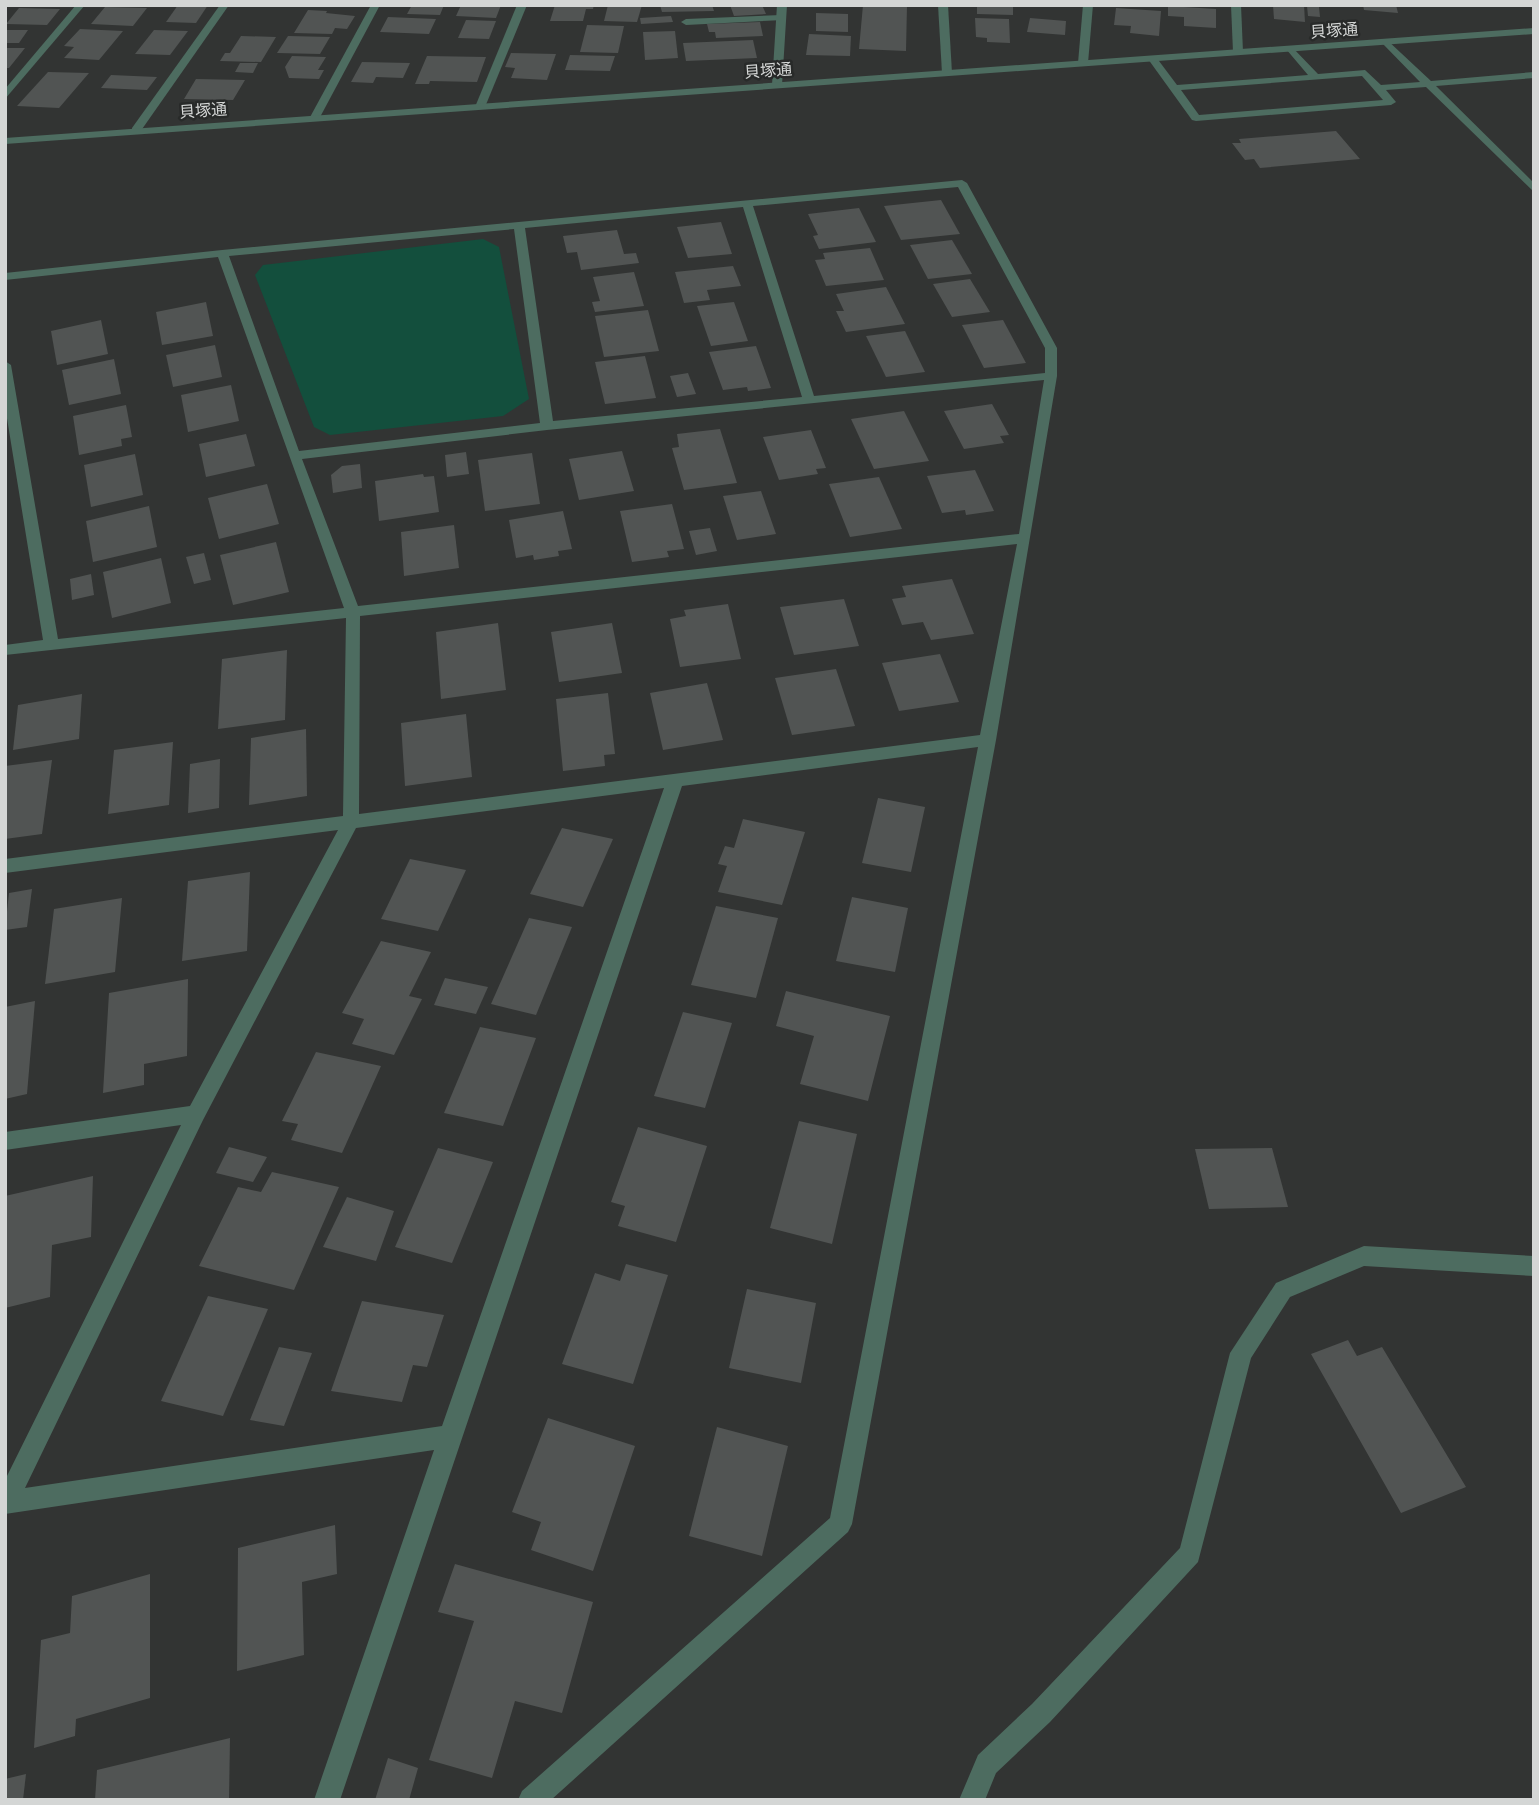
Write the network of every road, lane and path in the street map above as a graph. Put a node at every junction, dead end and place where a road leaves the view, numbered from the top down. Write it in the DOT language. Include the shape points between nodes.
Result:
graph roads {
  1 [pos="81,5"];
  2 [pos="225,5"];
  3 [pos="376,5"];
  4 [pos="522,5"];
  5 [pos="782,5"];
  6 [pos="943,5"];
  7 [pos="1088,5"];
  8 [pos="1236,5"];
  9 [pos="781,18"];
  10 [pos="686,22"];
  11 [pos="1534,31"];
  12 [pos="1386,42"];
  13 [pos="1290,49"];
  14 [pos="1238,52"];
  15 [pos="1153,59"];
  16 [pos="1083,63"];
  17 [pos="947,73"];
  18 [pos="1534,75"];
  19 [pos="1315,77"];
  20 [pos="1266,81"];
  21 [pos="1428,84"];
  22 [pos="777,85"];
  23 [pos="1174,88"];
  24 [pos="1379,88"];
  25 [pos="1274,91"];
  26 [pos="5,96"];
  27 [pos="1282,101"];
  28 [pos="480,107"];
  29 [pos="1290,110"];
  30 [pos="314,118"];
  31 [pos="136,130"];
  32 [pos="5,141"];
  33 [pos="1534,189"];
  34 [pos="747,203"];
  35 [pos="519,225"];
  36 [pos="222,253"];
  37 [pos="5,277"];
  38 [pos="5,365"];
  39 [pos="1051,376"];
  40 [pos="809,400"];
  41 [pos="547,426"];
  42 [pos="294,456"];
  43 [pos="1025,538"];
  44 [pos="353,612"];
  45 [pos="51,644"];
  46 [pos="5,650"];
  47 [pos="988,740"];
  48 [pos="675,781"];
  49 [pos="351,821"];
  50 [pos="5,866"];
  51 [pos="196,1114"];
  52 [pos="5,1141"];
  53 [pos="1534,1266"];
  54 [pos="450,1436"];
  55 [pos="6,1503"];
  56 [pos="327,1800"];
  57 [pos="531,1800"];
  58 [pos="972,1800"];
  1 -- 26 [label="street"];
  2 -- 31 [label="street"];
  3 -- 30 [label="street"];
  4 -- 28 [label="street"];
  5 -- 9 [label="street"];
  6 -- 17 [label="street"];
  7 -- 16 [label="street"];
  8 -- 14 [label="street"];
  9 -- 10 [label="street"];
  9 -- 22 [label="street"];
  11 -- 12 [label="street, 貝塚通"];
  12 -- 13 [label="street, 貝塚通"];
  12 -- 21 [label="street"];
  13 -- 14 [label="street, 貝塚通"];
  13 -- 19 [label="street"];
  14 -- 15 [label="street, 貝塚通"];
  15 -- 16 [label="street, 貝塚通"];
  15 -- 23 [label="street"];
  16 -- 17 [label="street, 貝塚通"];
  17 -- 22 [label="street, 貝塚通"];
  18 -- 21 [label="street"];
  19 -- 20 [label="street"];
  19 -- 24 [label="street" via="1365,74"];
  20 -- 23 [label="street"];
  20 -- 25 [label="street"];
  21 -- 24 [label="street"];
  21 -- 33 [label="street"];
  22 -- 28 [label="street, 貝塚通"];
  23 -- 29 [label="street" via="1196,118"];
  24 -- 29 [label="street" via="1391,102"];
  27 -- 29 [label="street"];
  28 -- 30 [label="street, 貝塚通"];
  30 -- 31 [label="street, 貝塚通"];
  31 -- 32 [label="street, 貝塚通"];
  34 -- 35 [label="street"];
  34 -- 39 [label="street" via="962,183 1051,348"];
  34 -- 40 [label="street"];
  35 -- 36 [label="street"];
  35 -- 41 [label="street"];
  36 -- 37 [label="street"];
  36 -- 42 [label="street"];
  38 -- 45 [label="street"];
  39 -- 40 [label="street"];
  39 -- 43 [label="street"];
  40 -- 41 [label="street"];
  41 -- 42 [label="street"];
  42 -- 44 [label="street"];
  43 -- 44 [label="street"];
  43 -- 47 [label="street"];
  44 -- 45 [label="street"];
  44 -- 49 [label="street"];
  45 -- 46 [label="street"];
  47 -- 48 [label="street"];
  47 -- 57 [label="street" via="840,1524"];
  48 -- 49 [label="street"];
  48 -- 54 [label="street"];
  49 -- 50 [label="street"];
  49 -- 51 [label="street"];
  51 -- 52 [label="street"];
  51 -- 55 [label="street"];
  53 -- 58 [label="street" via="1364,1256 1283,1290 1241,1353 1190,1554 987,1764"];
  54 -- 55 [label="street"];
  54 -- 56 [label="street"];
}
